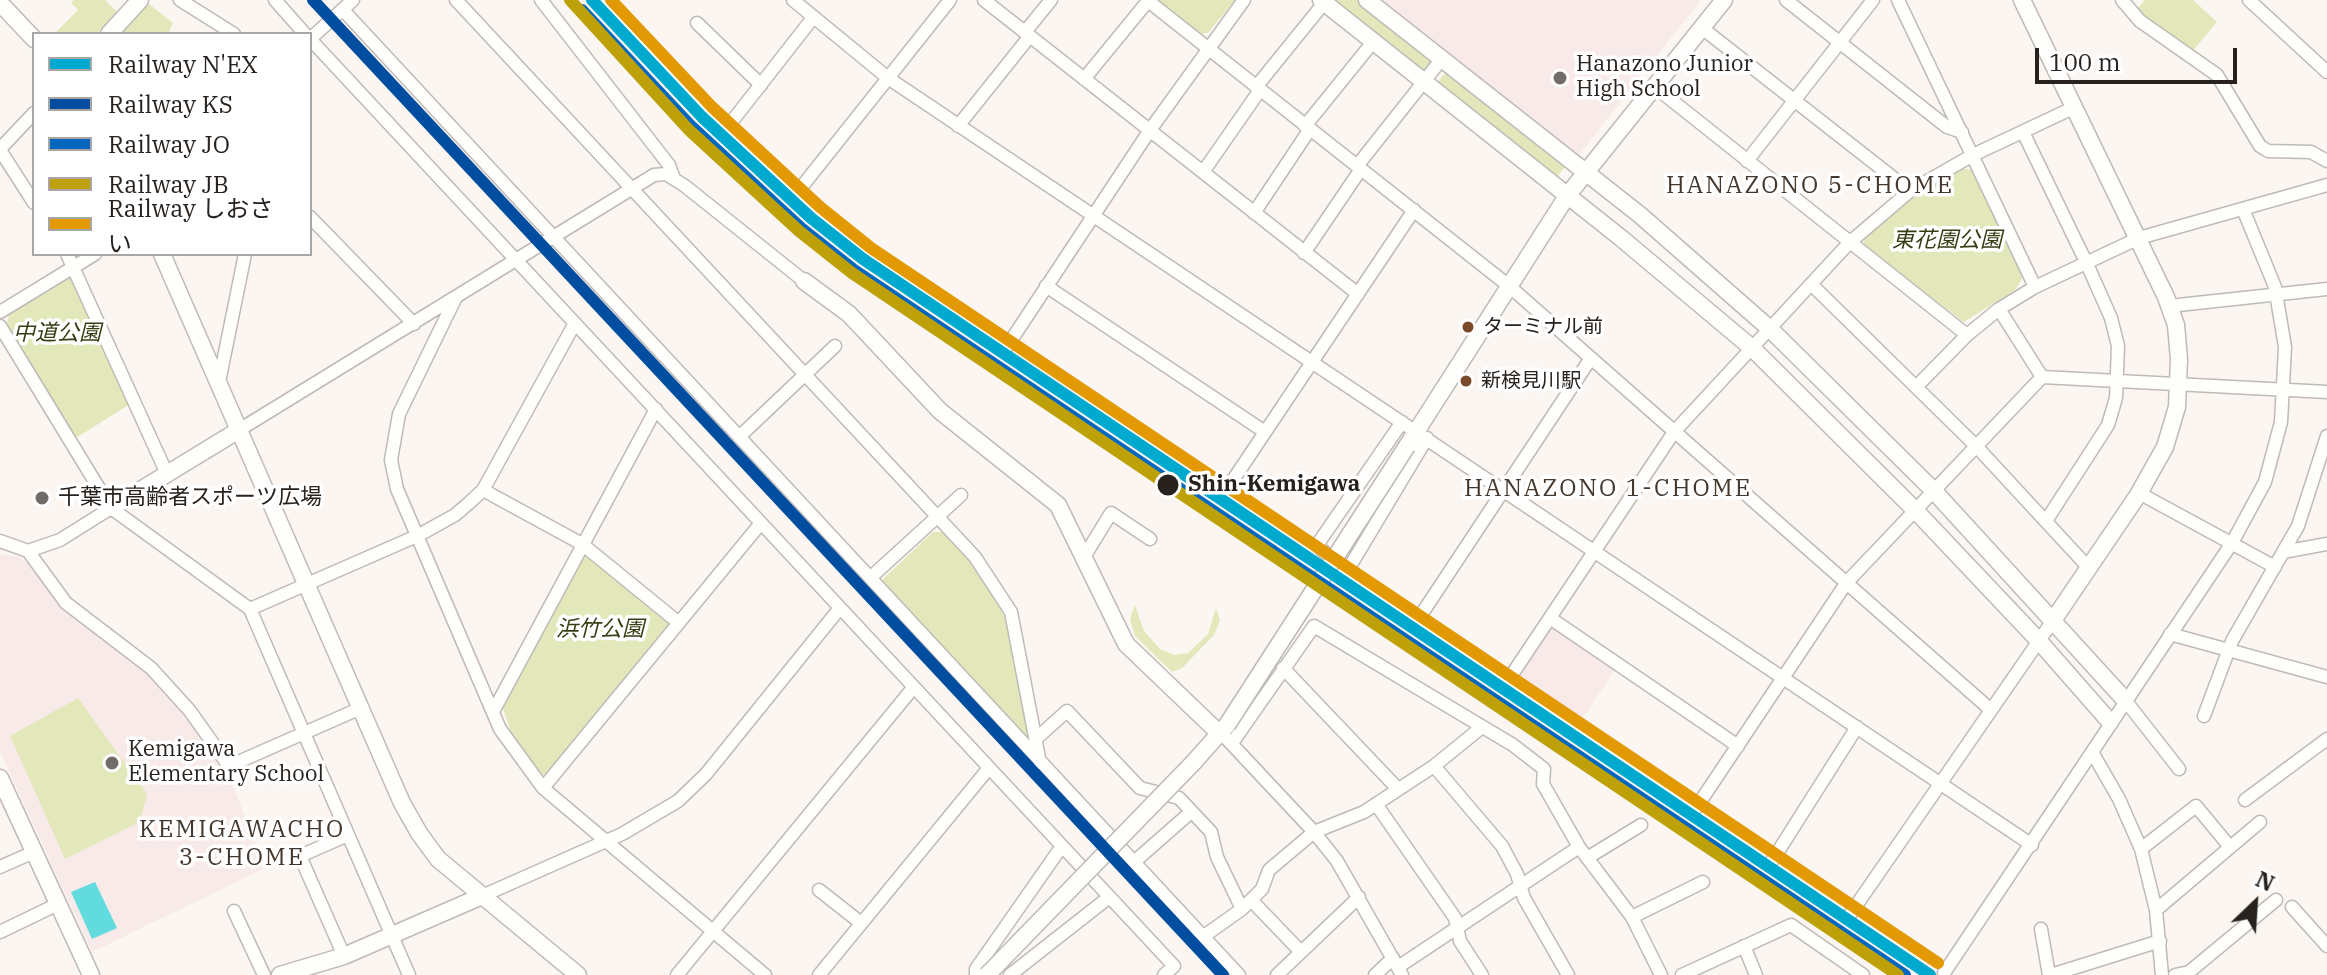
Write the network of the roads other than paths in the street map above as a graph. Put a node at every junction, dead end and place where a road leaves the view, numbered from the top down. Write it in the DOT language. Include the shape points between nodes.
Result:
graph roads {
  1 [pos="140,0"];
  2 [pos="180,0"];
  3 [pos="275,0"];
  4 [pos="456,0"];
  5 [pos="541,0"];
  6 [pos="605,0"];
  7 [pos="793,0"];
  8 [pos="950,0"];
  9 [pos="984,0"];
  10 [pos="1051,0"];
  11 [pos="1147,0"];
  12 [pos="1244,0"];
  13 [pos="1367,0"];
  14 [pos="1724,0"];
  15 [pos="1786,0"];
  16 [pos="1873,0"];
  17 [pos="1898,0"];
  18 [pos="2022,0"];
  19 [pos="2122,0"];
  20 [pos="2249,0"];
  21 [pos="2271,0"];
  22 [pos="1322,1"];
  23 [pos="0,3"];
  24 [pos="345,4"];
  25 [pos="2259,11"];
  26 [pos="812,19"];
  27 [pos="697,23"];
  28 [pos="1702,28"];
  29 [pos="111,32"];
  30 [pos="228,32"];
  31 [pos="303,32"];
  32 [pos="1028,34"];
  33 [pos="32,37"];
  34 [pos="312,37"];
  35 [pos="312,41"];
  36 [pos="1373,42"];
  37 [pos="1839,43"];
  38 [pos="1207,47"];
  39 [pos="1441,60"];
  40 [pos="2327,72"];
  41 [pos="888,78"];
  42 [pos="1084,79"];
  43 [pos="1424,82"];
  44 [pos="761,85"];
  45 [pos="1655,87"];
  46 [pos="1258,88"];
  47 [pos="1794,102"];
  48 [pos="2075,107"];
  49 [pos="32,115"];
  50 [pos="958,126"];
  51 [pos="1308,128"];
  52 [pos="726,129"];
  53 [pos="1150,130"];
  54 [pos="1962,132"];
  55 [pos="2023,132"];
  56 [pos="0,150"];
  57 [pos="1973,155"];
  58 [pos="1747,161"];
  59 [pos="2327,161"];
  60 [pos="1359,168"];
  61 [pos="1203,172"];
  62 [pos="1585,173"];
  63 [pos="674,179"];
  64 [pos="2327,185"];
  65 [pos="635,188"];
  66 [pos="1910,191"];
  67 [pos="796,194"];
  68 [pos="1567,196"];
  69 [pos="32,200"];
  70 [pos="2243,209"];
  71 [pos="1414,210"];
  72 [pos="1254,213"];
  73 [pos="1092,216"];
  74 [pos="312,219"];
  75 [pos="554,237"];
  76 [pos="2139,238"];
  77 [pos="1849,243"];
  78 [pos="1304,253"];
  79 [pos="68,256"];
  80 [pos="92,256"];
  81 [pos="163,256"];
  82 [pos="245,256"];
  83 [pos="516,260"];
  84 [pos="2087,264"];
  85 [pos="75,267"];
  86 [pos="804,281"];
  87 [pos="1812,285"];
  88 [pos="1046,286"];
  89 [pos="1509,286"];
  90 [pos="2035,287"];
  91 [pos="2327,289"];
  92 [pos="1358,294"];
  93 [pos="2277,295"];
  94 [pos="455,299"];
  95 [pos="2169,306"];
  96 [pos="1999,309"];
  97 [pos="0,312"];
  98 [pos="575,323"];
  99 [pos="414,324"];
  100 [pos="0,326"];
  101 [pos="1770,329"];
  102 [pos="1967,335"];
  103 [pos="835,346"];
  104 [pos="1752,348"];
  105 [pos="1591,358"];
  106 [pos="1311,363"];
  107 [pos="806,374"];
  108 [pos="2042,377"];
  109 [pos="2118,381"];
  110 [pos="219,382"];
  111 [pos="2179,384"];
  112 [pos="1917,386"];
  113 [pos="2284,390"];
  114 [pos="2327,392"];
  115 [pos="656,409"];
  116 [pos="239,430"];
  117 [pos="1265,432"];
  118 [pos="1674,432"];
  119 [pos="1413,434"];
  120 [pos="2327,436"];
  121 [pos="739,437"];
  122 [pos="1976,446"];
  123 [pos="167,474"];
  124 [pos="1229,486"];
  125 [pos="483,490"];
  126 [pos="1933,490"];
  127 [pos="1503,491"];
  128 [pos="2139,493"];
  129 [pos="961,495"];
  130 [pos="111,508"];
  131 [pos="1915,510"];
  132 [pos="938,517"];
  133 [pos="2046,521"];
  134 [pos="761,523"];
  135 [pos="419,535"];
  136 [pos="1150,539"];
  137 [pos="0,541"];
  138 [pos="582,544"];
  139 [pos="2232,544"];
  140 [pos="2327,544"];
  141 [pos="28,551"];
  142 [pos="1594,551"];
  143 [pos="2283,552"];
  144 [pos="1084,557"];
  145 [pos="2088,567"];
  146 [pos="2275,567"];
  147 [pos="1346,573"];
  148 [pos="870,578"];
  149 [pos="1847,582"];
  150 [pos="307,583"];
  151 [pos="840,608"];
  152 [pos="250,609"];
  153 [pos="1550,618"];
  154 [pos="2054,619"];
  155 [pos="1417,621"];
  156 [pos="679,623"];
  157 [pos="2170,634"];
  158 [pos="2039,641"];
  159 [pos="2229,651"];
  160 [pos="1283,668"];
  161 [pos="2326,676"];
  162 [pos="1784,678"];
  163 [pos="1507,682"];
  164 [pos="913,688"];
  165 [pos="2125,700"];
  166 [pos="361,708"];
  167 [pos="494,710"];
  168 [pos="1991,710"];
  169 [pos="2204,716"];
  170 [pos="2110,722"];
  171 [pos="1482,727"];
  172 [pos="1857,727"];
  173 [pos="1226,734"];
  174 [pos="304,735"];
  175 [pos="1038,737"];
  176 [pos="2327,739"];
  177 [pos="1738,746"];
  178 [pos="2092,752"];
  179 [pos="1040,763"];
  180 [pos="1434,766"];
  181 [pos="989,768"];
  182 [pos="2179,769"];
  183 [pos="0,778"];
  184 [pos="1943,785"];
  185 [pos="543,788"];
  186 [pos="1398,789"];
  187 [pos="2245,800"];
  188 [pos="1376,804"];
  189 [pos="1191,812"];
  190 [pos="2260,822"];
  191 [pos="1641,825"];
  192 [pos="1314,832"];
  193 [pos="348,835"];
  194 [pos="603,841"];
  195 [pos="2032,845"];
  196 [pos="1062,846"];
  197 [pos="2230,847"];
  198 [pos="2141,849"];
  199 [pos="34,852"];
  200 [pos="1583,852"];
  201 [pos="1772,861"];
  202 [pos="1134,862"];
  203 [pos="0,867"];
  204 [pos="1703,882"];
  205 [pos="1520,887"];
  206 [pos="819,890"];
  207 [pos="482,896"];
  208 [pos="1359,897"];
  209 [pos="1108,898"];
  210 [pos="2276,900"];
  211 [pos="58,904"];
  212 [pos="1246,904"];
  213 [pos="2292,907"];
  214 [pos="2156,910"];
  215 [pos="234,911"];
  216 [pos="1851,913"];
  217 [pos="1632,917"];
  218 [pos="861,923"];
  219 [pos="1458,928"];
  220 [pos="2041,929"];
  221 [pos="0,932"];
  222 [pos="713,932"];
  223 [pos="391,935"];
  224 [pos="1204,936"];
  225 [pos="2160,941"];
  226 [pos="1744,946"];
  227 [pos="2327,946"];
  228 [pos="1301,952"];
  229 [pos="344,956"];
  230 [pos="1398,967"];
  231 [pos="1944,973"];
  232 [pos="91,975"];
  233 [pos="264,975"];
  234 [pos="280,975"];
  235 [pos="409,975"];
  236 [pos="578,975"];
  237 [pos="677,975"];
  238 [pos="765,975"];
  239 [pos="819,975"];
  240 [pos="976,975"];
  241 [pos="987,975"];
  242 [pos="1010,975"];
  243 [pos="1164,975"];
  244 [pos="1239,975"];
  245 [pos="1277,975"];
  246 [pos="1375,975"];
  247 [pos="1482,975"];
  248 [pos="1568,975"];
  249 [pos="1661,975"];
  250 [pos="1682,975"];
  251 [pos="1756,975"];
  252 [pos="1863,975"];
  253 [pos="2050,975"];
  254 [pos="2162,975"];
  255 [pos="2175,975"];
  1 -- 29 [label="street"];
  2 -- 30 [label="street"];
  3 -- 31 [label="street"];
  4 -- 65 [label="street"];
  5 -- 63 [label="street" via="664,158"];
  6 -- 52 [label="street"];
  7 -- 26 [label="street"];
  8 -- 41 [label="street"];
  9 -- 32 [label="street"];
  10 -- 32 [label="street"];
  11 -- 38 [label="street"];
  11 -- 42 [label="street"];
  12 -- 38 [label="street"];
  13 -- 39 [label="street"];
  14 -- 28 [label="street"];
  15 -- 37 [label="street"];
  16 -- 37 [label="street"];
  17 -- 54 [label="street"];
  18 -- 48 [label="street"];
  19 -- 59 [label="street" via="2140,21 2217,75 2260,146 2268,151 2311,152"];
  20 -- 25 [label="street"];
  21 -- 25 [label="street"];
  22 -- 36 [label="street"];
  22 -- 46 [label="street"];
  23 -- 33 [label="street"];
  24 -- 34 [label="street"];
  24 -- 75 [label="street"];
  25 -- 40 [label="street"];
  26 -- 41 [label="street"];
  26 -- 44 [label="street"];
  27 -- 44 [label="street"];
  28 -- 45 [label="street"];
  28 -- 47 [label="street"];
  32 -- 42 [label="street"];
  32 -- 50 [label="street"];
  35 -- 83 [label="street"];
  36 -- 43 [label="street"];
  36 -- 51 [label="street"];
  37 -- 47 [label="street"];
  37 -- 54 [label="street" via="1947,127"];
  38 -- 46 [label="street"];
  38 -- 53 [label="street"];
  39 -- 43 [label="street"];
  39 -- 62 [label="street"];
  41 -- 50 [label="street"];
  41 -- 67 [label="street"];
  42 -- 53 [label="street"];
  43 -- 60 [label="street"];
  43 -- 68 [label="street"];
  44 -- 52 [label="street"];
  45 -- 58 [label="street"];
  45 -- 62 [label="street"];
  46 -- 51 [label="street"];
  46 -- 61 [label="street"];
  47 -- 58 [label="street"];
  47 -- 66 [label="street"];
  48 -- 55 [label="street"];
  48 -- 76 [label="street"];
  49 -- 56 [label="street"];
  50 -- 73 [label="street"];
  51 -- 60 [label="street"];
  51 -- 72 [label="street"];
  52 -- 67 [label="street"];
  53 -- 61 [label="street"];
  53 -- 73 [label="street"];
  54 -- 57 [label="street"];
  55 -- 57 [label="street"];
  55 -- 84 [label="street"];
  56 -- 69 [label="street"];
  57 -- 66 [label="street"];
  57 -- 90 [label="street"];
  58 -- 77 [label="street"];
  60 -- 71 [label="street"];
  60 -- 78 [label="street"];
  61 -- 72 [label="street"];
  62 -- 68 [label="street"];
  62 -- 101 [label="street"];
  63 -- 65 [label="street" via="654,175"];
  63 -- 86 [label="street"];
  64 -- 70 [label="street"];
  65 -- 75 [label="street"];
  65 -- 107 [label="street"];
  66 -- 77 [label="street"];
  67 -- 88 [label="street" via="1006,348"];
  68 -- 89 [label="street"];
  68 -- 104 [label="street"];
  70 -- 76 [label="street"];
  70 -- 93 [label="street"];
  71 -- 89 [label="street"];
  71 -- 92 [label="street"];
  72 -- 78 [label="street"];
  73 -- 88 [label="street"];
  73 -- 106 [label="street"];
  74 -- 99 [label="street"];
  75 -- 83 [label="street"];
  75 -- 121 [label="street"];
  76 -- 84 [label="street"];
  76 -- 95 [label="street"];
  77 -- 87 [label="street"];
  77 -- 102 [label="street"];
  78 -- 92 [label="street"];
  79 -- 85 [label="street"];
  80 -- 85 [label="street"];
  81 -- 110 [label="street"];
  82 -- 110 [label="street"];
  83 -- 94 [label="street"];
  83 -- 98 [label="street"];
  84 -- 90 [label="street"];
  84 -- 109 [label="street" via="2116,332"];
  85 -- 97 [label="street"];
  85 -- 123 [label="street"];
  86 -- 144 [label="street" via="849,314 940,411 1058,505"];
  87 -- 101 [label="street"];
  87 -- 112 [label="street"];
  88 -- 117 [label="street"];
  89 -- 105 [label="street"];
  89 -- 119 [label="street"];
  90 -- 96 [label="street"];
  91 -- 93 [label="street"];
  92 -- 106 [label="street"];
  93 -- 95 [label="street"];
  93 -- 113 [label="street" via="2285,347"];
  94 -- 99 [label="street"];
  94 -- 135 [label="street" via="393,429 394,474"];
  95 -- 111 [label="street" via="2176,325"];
  96 -- 102 [label="street"];
  96 -- 108 [label="street"];
  98 -- 115 [label="street"];
  98 -- 125 [label="street"];
  99 -- 116 [label="street"];
  100 -- 130 [label="street"];
  101 -- 104 [label="street"];
  101 -- 126 [label="street"];
  102 -- 112 [label="street"];
  103 -- 107 [label="street"];
  104 -- 118 [label="street"];
  104 -- 131 [label="street"];
  105 -- 118 [label="street"];
  105 -- 127 [label="street"];
  106 -- 117 [label="street"];
  106 -- 119 [label="street"];
  107 -- 121 [label="street"];
  107 -- 132 [label="street"];
  108 -- 109 [label="street"];
  108 -- 122 [label="street"];
  109 -- 111 [label="street"];
  109 -- 133 [label="street" via="2108,425"];
  110 -- 116 [label="street"];
  111 -- 113 [label="street"];
  111 -- 128 [label="street" via="2172,430"];
  112 -- 122 [label="street"];
  113 -- 114 [label="street"];
  113 -- 139 [label="street" via="2265,482"];
  115 -- 134 [label="street"];
  115 -- 138 [label="street"];
  116 -- 123 [label="street"];
  116 -- 150 [label="street"];
  117 -- 124 [label="street"];
  118 -- 142 [label="street"];
  118 -- 149 [label="street"];
  119 -- 127 [label="street"];
  119 -- 147 [label="street"];
  119 -- 147 [label="street" via="1317,545"];
  119 -- 173 [label="street, bridge"];
  120 -- 143 [label="street" via="2308,501"];
  121 -- 148 [label="street"];
  122 -- 126 [label="street"];
  122 -- 133 [label="street"];
  123 -- 130 [label="street"];
  125 -- 135 [label="street" via="455,515"];
  125 -- 138 [label="street"];
  126 -- 131 [label="street"];
  126 -- 154 [label="street"];
  127 -- 142 [label="street"];
  127 -- 155 [label="street"];
  128 -- 139 [label="street"];
  128 -- 145 [label="street"];
  129 -- 132 [label="street"];
  130 -- 141 [label="street" via="60,540"];
  130 -- 152 [label="street"];
  131 -- 149 [label="street"];
  131 -- 158 [label="street"];
  132 -- 148 [label="street"];
  132 -- 175 [label="street" via="975,557 1011,612"];
  133 -- 145 [label="street"];
  134 -- 151 [label="street"];
  134 -- 156 [label="street"];
  135 -- 150 [label="street"];
  135 -- 167 [label="street"];
  136 -- 144 [label="street" via="1111,513"];
  137 -- 141 [label="street"];
  138 -- 156 [label="street"];
  138 -- 167 [label="street"];
  139 -- 146 [label="street"];
  139 -- 157 [label="street"];
  140 -- 143 [label="street"];
  141 -- 174 [label="street" via="66,603 151,668 229,766"];
  142 -- 153 [label="street"];
  142 -- 162 [label="street"];
  143 -- 146 [label="street"];
  144 -- 173 [label="street" via="1126,644"];
  145 -- 154 [label="street"];
  146 -- 159 [label="street"];
  147 -- 155 [label="street"];
  148 -- 179 [label="street"];
  149 -- 162 [label="street"];
  149 -- 168 [label="street"];
  150 -- 152 [label="street"];
  150 -- 166 [label="street"];
  151 -- 164 [label="street"];
  151 -- 194 [label="street" via="706,774 654,818"];
  152 -- 174 [label="street"];
  153 -- 163 [label="street"];
  153 -- 177 [label="street"];
  154 -- 158 [label="street"];
  154 -- 165 [label="street"];
  155 -- 163 [label="street"];
  156 -- 185 [label="street"];
  157 -- 159 [label="street"];
  157 -- 165 [label="street"];
  158 -- 168 [label="street"];
  158 -- 170 [label="street"];
  159 -- 161 [label="street"];
  159 -- 169 [label="street"];
  160 -- 171 [label="street" via="1314,626"];
  160 -- 173 [label="street"];
  160 -- 186 [label="street"];
  162 -- 172 [label="street"];
  162 -- 177 [label="street"];
  163 -- 177 [label="street" via="1696,808"];
  164 -- 181 [label="street"];
  164 -- 222 [label="street"];
  165 -- 170 [label="street"];
  165 -- 182 [label="street"];
  166 -- 174 [label="street"];
  166 -- 207 [label="street" via="419,833 438,859"];
  167 -- 185 [label="street" via="510,746"];
  168 -- 184 [label="street"];
  170 -- 178 [label="street"];
  171 -- 180 [label="street"];
  171 -- 200 [label="street" via="1544,769 1543,784"];
  172 -- 184 [label="street"];
  172 -- 201 [label="street"];
  173 -- 192 [label="street"];
  173 -- 241 [label="street, bridge"];
  174 -- 193 [label="street"];
  175 -- 179 [label="street"];
  175 -- 189 [label="street" via="1067,711 1140,788 1179,798"];
  176 -- 187 [label="street"];
  178 -- 195 [label="street"];
  178 -- 198 [label="street"];
  179 -- 202 [label="street"];
  180 -- 186 [label="street"];
  180 -- 205 [label="street" via="1502,846"];
  181 -- 196 [label="street"];
  181 -- 218 [label="street"];
  183 -- 199 [label="street"];
  184 -- 195 [label="street"];
  184 -- 216 [label="street"];
  185 -- 194 [label="street"];
  186 -- 188 [label="street"];
  188 -- 192 [label="street"];
  188 -- 219 [label="street"];
  189 -- 202 [label="street"];
  189 -- 212 [label="street" via="1211,832 1217,857"];
  190 -- 197 [label="street"];
  191 -- 200 [label="street"];
  192 -- 208 [label="street"];
  192 -- 212 [label="street" via="1269,870 1262,889"];
  193 -- 223 [label="street"];
  193 -- 229 [label="street" via="300,856"];
  194 -- 207 [label="street"];
  194 -- 222 [label="street"];
  195 -- 231 [label="street"];
  196 -- 209 [label="street"];
  196 -- 240 [label="street"];
  197 -- 198 [label="street" via="2196,806"];
  197 -- 214 [label="street"];
  198 -- 214 [label="street"];
  199 -- 203 [label="street"];
  199 -- 211 [label="street"];
  200 -- 205 [label="street"];
  200 -- 217 [label="street"];
  202 -- 224 [label="street"];
  204 -- 217 [label="street"];
  205 -- 219 [label="street"];
  205 -- 248 [label="street"];
  206 -- 218 [label="street"];
  207 -- 223 [label="street"];
  207 -- 236 [label="street"];
  208 -- 228 [label="street"];
  208 -- 230 [label="street"];
  209 -- 242 [label="street"];
  209 -- 243 [label="street" via="1174,966"];
  210 -- 255 [label="street" via="2189,972"];
  211 -- 221 [label="street"];
  211 -- 232 [label="street"];
  212 -- 224 [label="street"];
  212 -- 228 [label="street"];
  213 -- 227 [label="street"];
  214 -- 225 [label="street"];
  215 -- 233 [label="street"];
  217 -- 249 [label="street"];
  218 -- 239 [label="street"];
  219 -- 230 [label="street"];
  219 -- 247 [label="street" via="1460,941"];
  220 -- 253 [label="street"];
  222 -- 237 [label="street"];
  222 -- 238 [label="street"];
  223 -- 229 [label="street"];
  223 -- 235 [label="street"];
  224 -- 244 [label="street"];
  225 -- 253 [label="street"];
  225 -- 254 [label="street"];
  226 -- 250 [label="street"];
  226 -- 251 [label="street"];
  226 -- 252 [label="street" via="1791,925"];
  228 -- 245 [label="street"];
  229 -- 234 [label="street"];
  230 -- 246 [label="street"];
}
